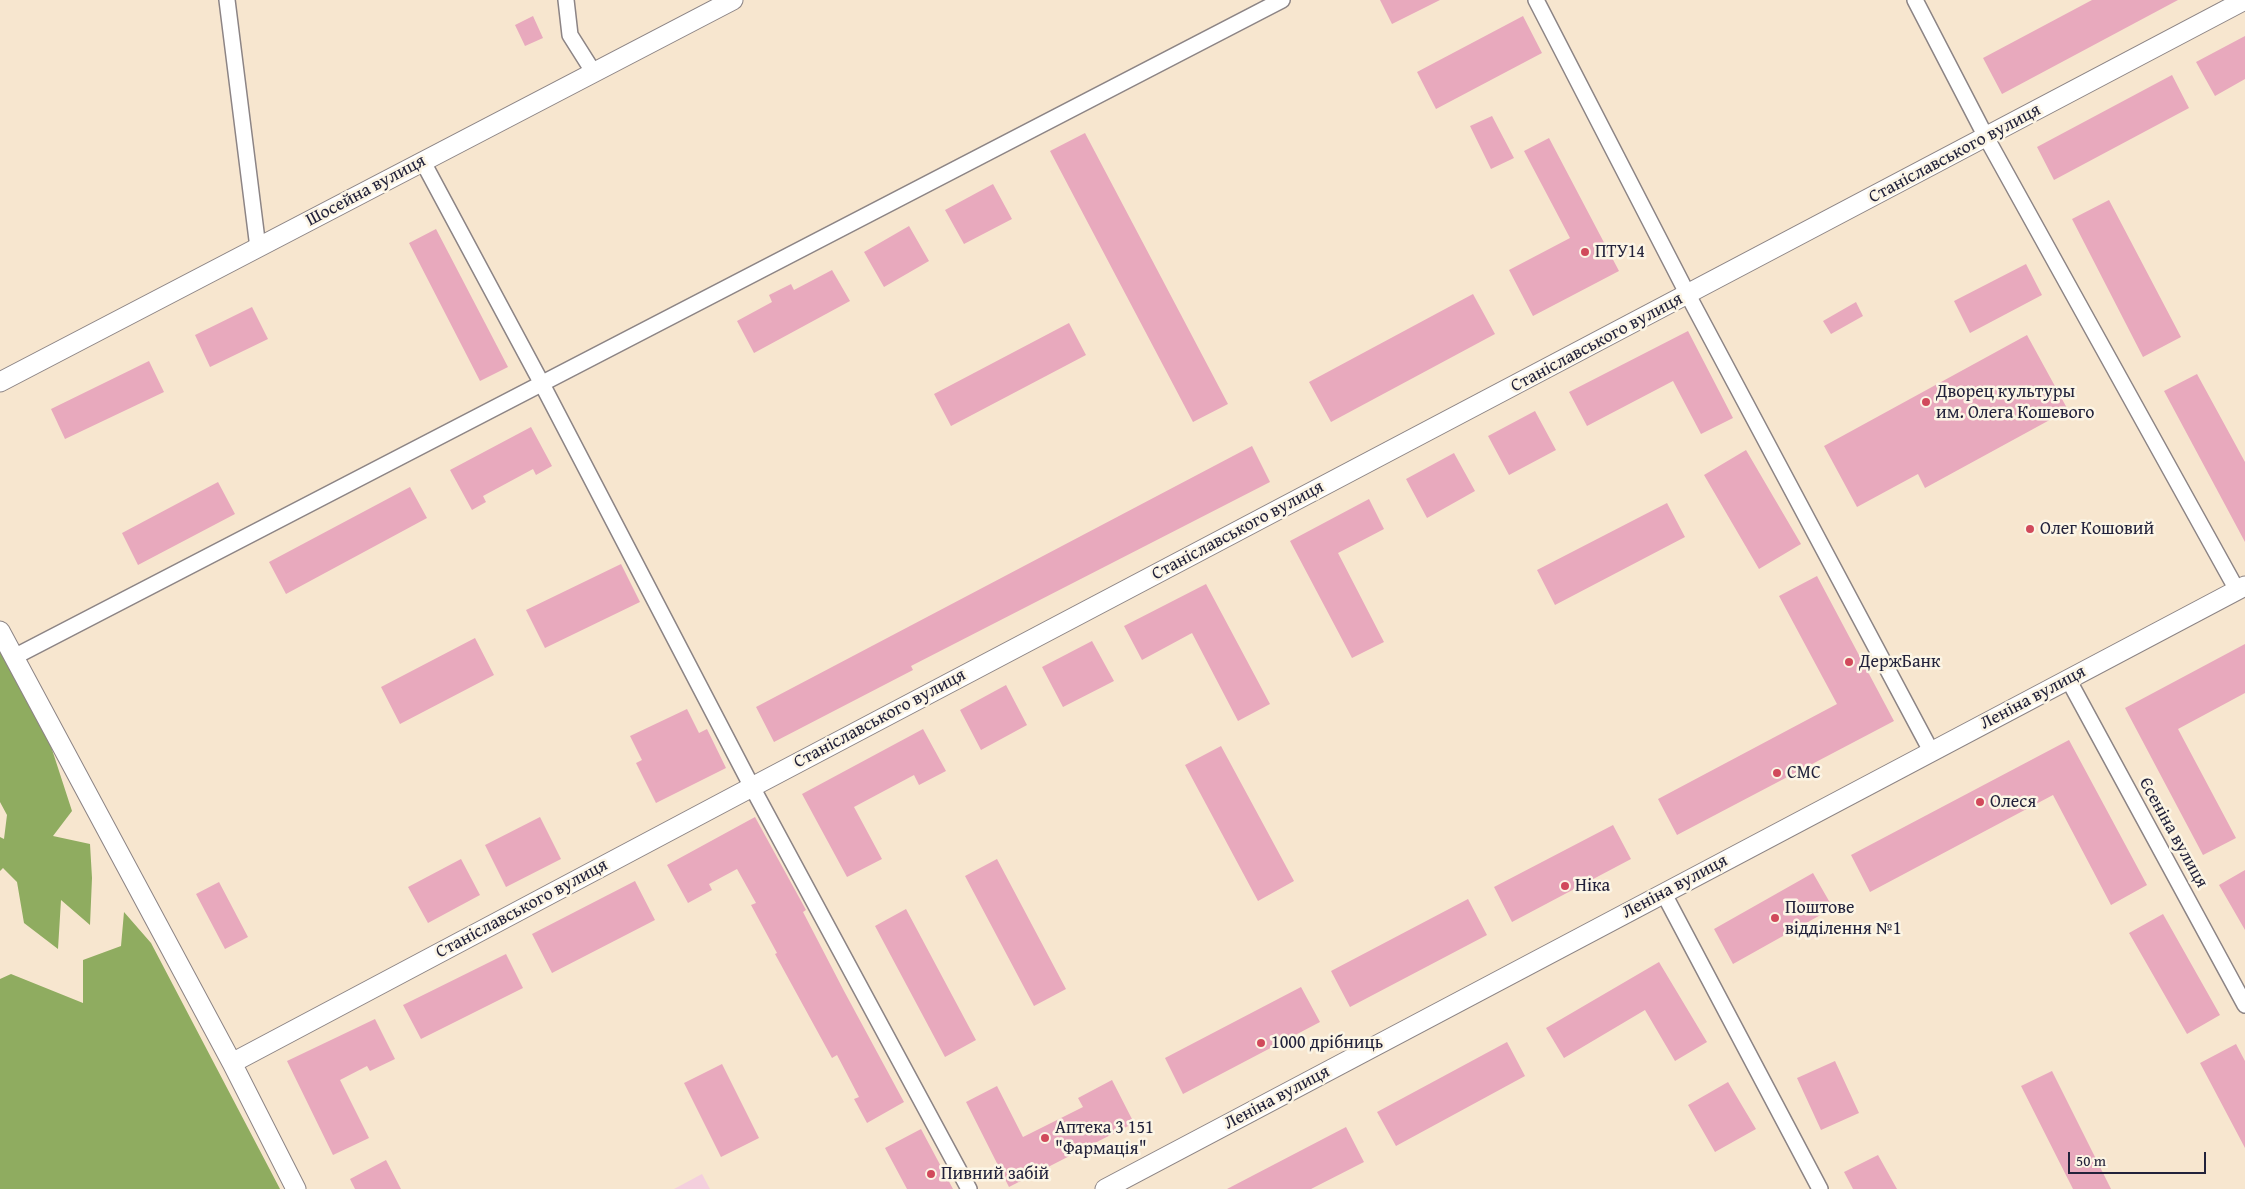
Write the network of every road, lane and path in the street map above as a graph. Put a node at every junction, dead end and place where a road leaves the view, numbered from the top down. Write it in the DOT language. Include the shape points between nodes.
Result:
graph roads {
  1 [pos="227,0"];
  2 [pos="566,0"];
  3 [pos="733,0"];
  4 [pos="1282,0"];
  5 [pos="1536,0"];
  6 [pos="1915,0"];
  7 [pos="2245,0"];
  8 [pos="594,72"];
  9 [pos="1986,137"];
  10 [pos="423,162"];
  11 [pos="258,248"];
  12 [pos="1688,295"];
  13 [pos="0,382"];
  14 [pos="542,384"];
  15 [pos="2241,588"];
  16 [pos="0,631"];
  17 [pos="14,658"];
  18 [pos="2068,679"];
  19 [pos="1931,751"];
  20 [pos="752,787"];
  21 [pos="1664,894"];
  22 [pos="2245,1006"];
  23 [pos="232,1063"];
  24 [pos="296,1189"];
  25 [pos="969,1189"];
  26 [pos="1105,1189"];
  27 [pos="1820,1189"];
  1 -- 11 [label="street"];
  2 -- 8 [label="street" via="570,34"];
  3 -- 8 [label="street, Шосейна вулиця"];
  4 -- 14 [label="street"];
  5 -- 12 [label="street"];
  6 -- 9 [label="street"];
  7 -- 9 [label="street, Станіславського вулиця"];
  8 -- 10 [label="street, Шосейна вулиця"];
  9 -- 12 [label="street, Станіславського вулиця"];
  9 -- 15 [label="street"];
  10 -- 11 [label="street, Шосейна вулиця"];
  10 -- 14 [label="street"];
  11 -- 13 [label="street, Шосейна вулиця"];
  12 -- 19 [label="street"];
  12 -- 20 [label="street, Станіславського вулиця"];
  14 -- 17 [label="street"];
  14 -- 20 [label="street"];
  15 -- 18 [label="street, Леніна вулиця"];
  16 -- 17 [label="street"];
  17 -- 23 [label="street"];
  18 -- 19 [label="street, Леніна вулиця"];
  18 -- 22 [label="street, Єсеніна вулиця"];
  19 -- 21 [label="street, Леніна вулиця"];
  20 -- 23 [label="street, Станіславського вулиця"];
  20 -- 25 [label="street"];
  21 -- 26 [label="street, Леніна вулиця"];
  21 -- 27 [label="street"];
  23 -- 24 [label="street"];
}
